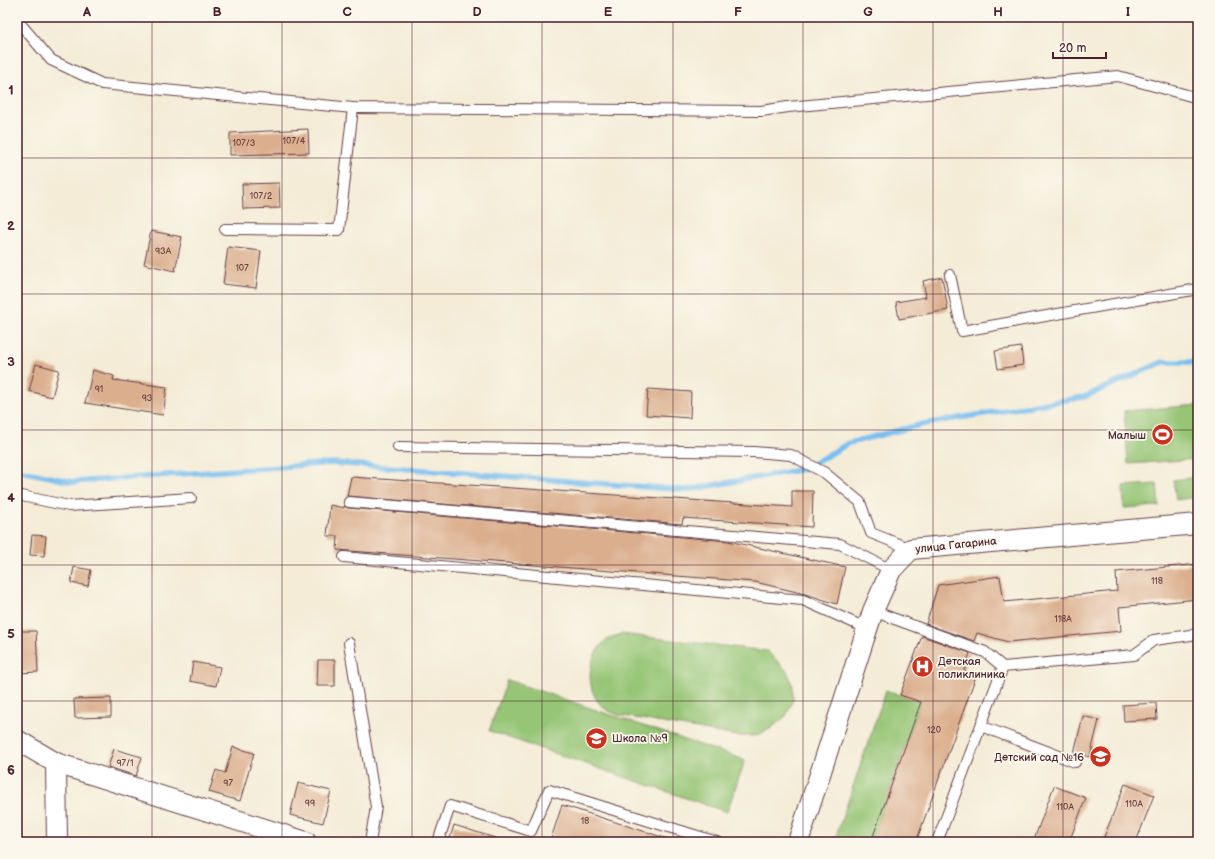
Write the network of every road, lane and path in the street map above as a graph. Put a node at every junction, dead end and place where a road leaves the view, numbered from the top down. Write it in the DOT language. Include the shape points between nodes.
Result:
graph roads {
  1 [pos="17,20"];
  2 [pos="1198,98"];
  3 [pos="353,108"];
  4 [pos="225,229"];
  5 [pos="950,274"];
  6 [pos="1198,289"];
  7 [pos="398,447"];
  8 [pos="17,495"];
  9 [pos="191,498"];
  10 [pos="349,502"];
  11 [pos="1198,524"];
  12 [pos="911,549"];
  13 [pos="344,558"];
  14 [pos="891,570"];
  15 [pos="871,620"];
  16 [pos="1198,634"];
  17 [pos="349,643"];
  18 [pos="1003,667"];
  19 [pos="981,726"];
  20 [pos="17,740"];
  21 [pos="1075,762"];
  22 [pos="56,763"];
  23 [pos="57,842"];
  24 [pos="306,842"];
  25 [pos="370,842"];
  26 [pos="438,842"];
  27 [pos="717,842"];
  28 [pos="798,842"];
  29 [pos="938,842"];
  1 -- 3 [label="lane" via="51,60 102,84"];
  2 -- 3 [label="lane" via="1118,76 761,111"];
  3 -- 4 [label="lane" via="339,230"];
  5 -- 6 [label="lane" via="962,331"];
  7 -- 12 [label="lane" via="746,452 791,455 825,473 860,502 871,533"];
  8 -- 9 [label="lane" via="70,506"];
  10 -- 14 [label="lane" via="840,544"];
  11 -- 12 [label="street, улица Гагарина"];
  12 -- 14 [label="street, улица Гагарина"];
  13 -- 15 [label="lane" via="803,600"];
  14 -- 15 [label="street, улица Гагарина"];
  15 -- 18 [label="lane" via="986,652"];
  15 -- 28 [label="street, улица Гагарина"];
  16 -- 18 [label="lane" via="1154,640 1134,655"];
  17 -- 25 [label="lane" via="376,807"];
  18 -- 19 [label="lane"];
  19 -- 21 [label="lane"];
  19 -- 29 [label="lane"];
  20 -- 22 [label="street"];
  22 -- 23 [label="street"];
  22 -- 24 [label="street"];
  26 -- 27 [label="lane" via="450,806 531,831 549,790"];
}
